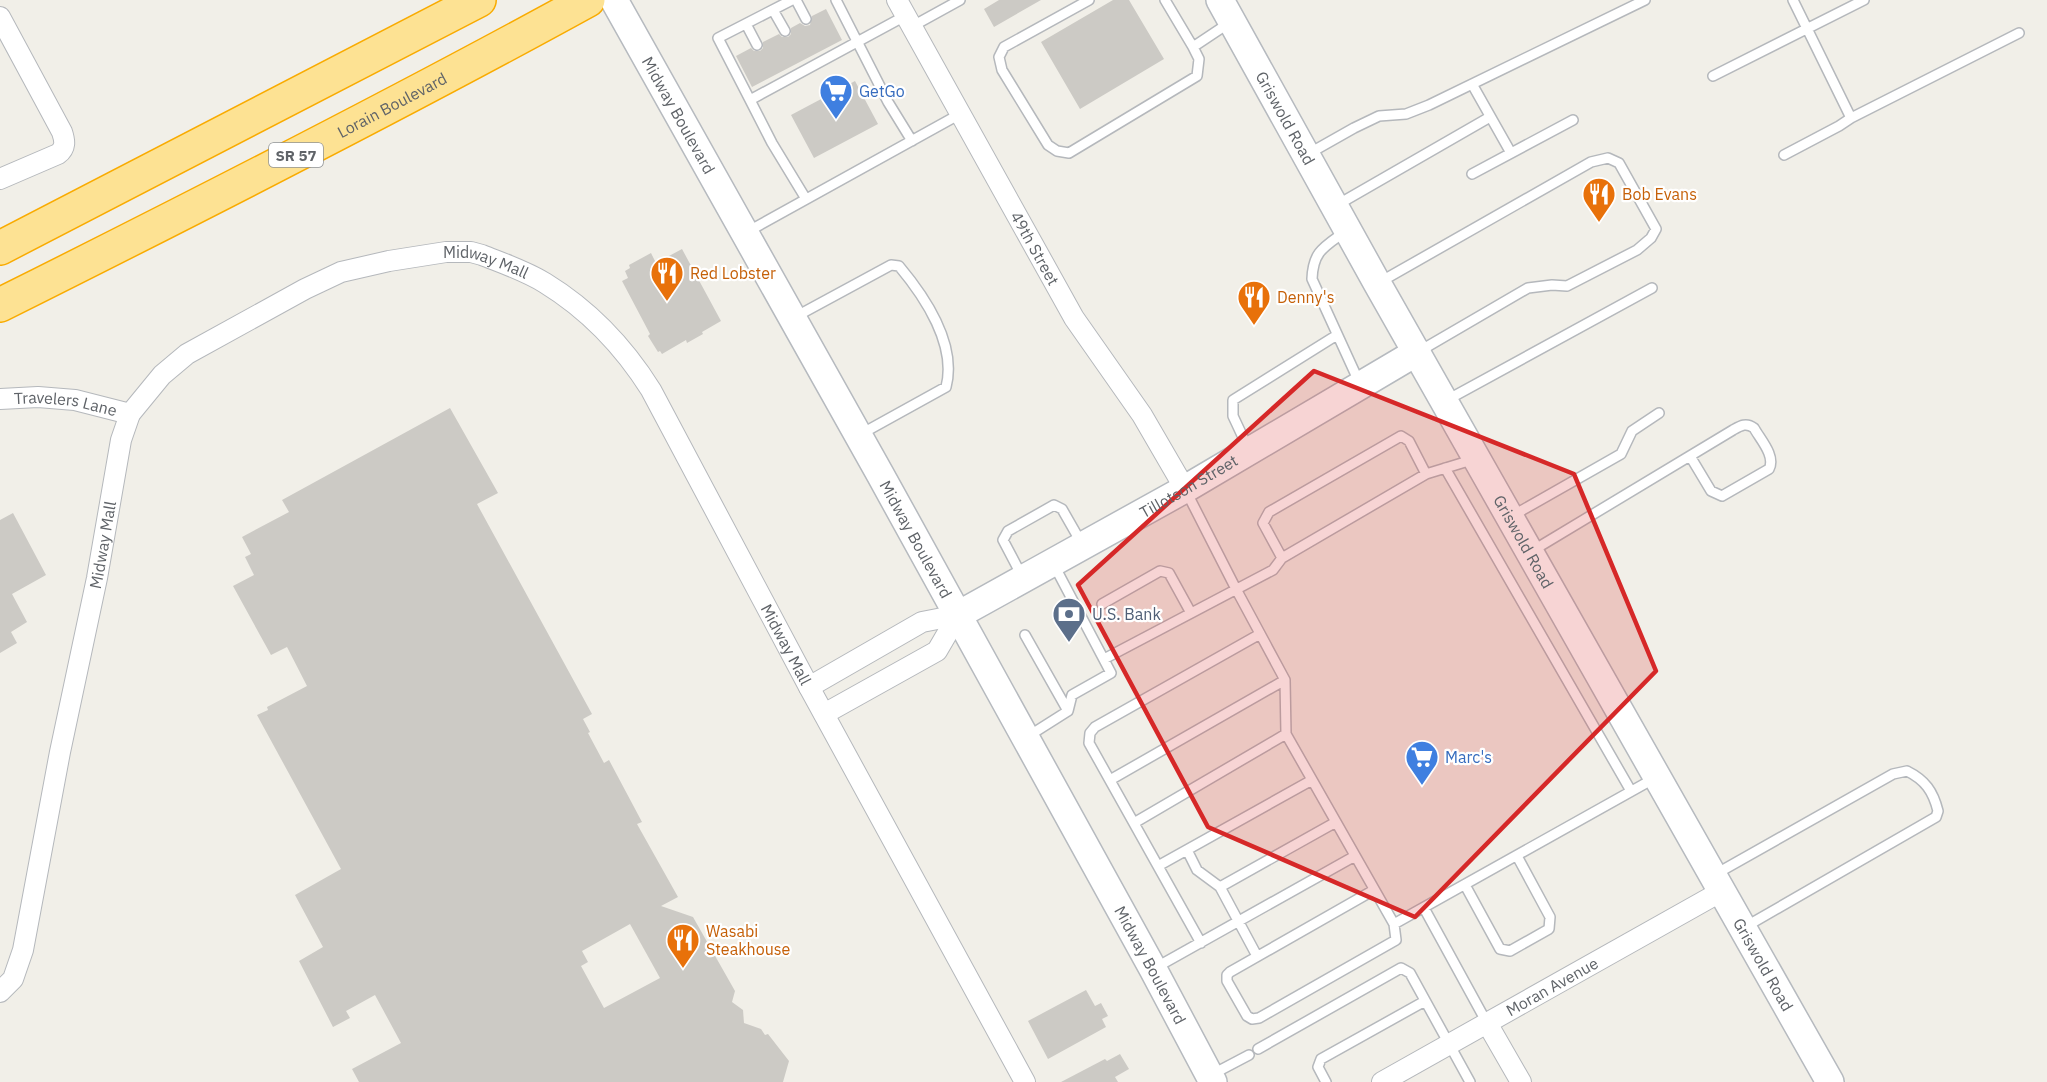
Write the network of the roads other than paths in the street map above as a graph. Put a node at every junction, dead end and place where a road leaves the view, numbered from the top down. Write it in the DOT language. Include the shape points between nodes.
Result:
graph roads {
  1 [pos="479,0"];
  2 [pos="588,0"];
  3 [pos="614,0"];
  4 [pos="794,0"];
  5 [pos="836,0"];
  6 [pos="960,0"];
  7 [pos="1089,0"];
  8 [pos="1166,0"];
  9 [pos="1645,0"];
  10 [pos="1793,0"];
  11 [pos="1864,0"];
  12 [pos="773,10"];
  13 [pos="1226,10"];
  14 [pos="904,14"];
  15 [pos="0,17"];
  16 [pos="806,20"];
  17 [pos="746,24"];
  18 [pos="1807,29"];
  19 [pos="785,31"];
  20 [pos="2019,33"];
  21 [pos="858,41"];
  22 [pos="757,45"];
  23 [pos="1193,47"];
  24 [pos="1713,76"];
  25 [pos="1472,84"];
  26 [pos="750,100"];
  27 [pos="960,114"];
  28 [pos="1490,117"];
  29 [pos="1851,118"];
  30 [pos="1573,120"];
  31 [pos="912,141"];
  32 [pos="1511,153"];
  33 [pos="1306,155"];
  34 [pos="1784,155"];
  35 [pos="1472,174"];
  36 [pos="0,179"];
  37 [pos="806,199"];
  38 [pos="1335,206"];
  39 [pos="1348,230"];
  40 [pos="745,233"];
  41 [pos="0,249"];
  42 [pos="1377,283"];
  43 [pos="1652,288"];
  44 [pos="0,305"];
  45 [pos="793,318"];
  46 [pos="1337,335"];
  47 [pos="1417,352"];
  48 [pos="1361,385"];
  49 [pos="0,399"];
  50 [pos="1445,402"];
  51 [pos="1659,413"];
  52 [pos="130,414"];
  53 [pos="859,435"];
  54 [pos="1250,451"];
  55 [pos="1690,456"];
  56 [pos="1477,459"];
  57 [pos="1445,468"];
  58 [pos="1426,474"];
  59 [pos="1185,489"];
  60 [pos="1510,517"];
  61 [pos="1083,546"];
  62 [pos="1530,552"];
  63 [pos="1282,558"];
  64 [pos="1053,562"];
  65 [pos="1024,578"];
  66 [pos="1236,589"];
  67 [pos="1102,604"];
  68 [pos="1191,613"];
  69 [pos="958,615"];
  70 [pos="1260,634"];
  71 [pos="1025,635"];
  72 [pos="1104,659"];
  73 [pos="1285,680"];
  74 [pos="809,687"];
  75 [pos="1068,711"];
  76 [pos="824,714"];
  77 [pos="1286,734"];
  78 [pos="1025,738"];
  79 [pos="1657,777"];
  80 [pos="1110,780"];
  81 [pos="1312,780"];
  82 [pos="1631,791"];
  83 [pos="1336,822"];
  84 [pos="1134,823"];
  85 [pos="1187,850"];
  86 [pos="1355,856"];
  87 [pos="1517,856"];
  88 [pos="1158,866"];
  89 [pos="1718,883"];
  90 [pos="1465,885"];
  91 [pos="1220,887"];
  92 [pos="1374,890"];
  93 [pos="1424,908"];
  94 [pos="1238,922"];
  95 [pos="1394,924"];
  96 [pos="1743,928"];
  97 [pos="1201,943"];
  98 [pos="1257,956"];
  99 [pos="1153,969"];
  100 [pos="0,992"];
  101 [pos="1425,1001"];
  102 [pos="1487,1023"];
  103 [pos="1449,1044"];
  104 [pos="1258,1049"];
  105 [pos="1249,1055"];
  106 [pos="1211,1079"];
  107 [pos="1025,1082"];
  108 [pos="1326,1082"];
  109 [pos="1382,1082"];
  110 [pos="1470,1082"];
  111 [pos="1521,1082"];
  112 [pos="1830,1082"];
  1 -- 41 [label="highway"];
  2 -- 44 [label="highway, Lorain Boulevard / SR 57" via="455,73"];
  3 -- 40 [label="street, Midway Boulevard"];
  4 -- 12 [label="lane"];
  4 -- 16 [label="lane"];
  5 -- 21 [label="lane"];
  6 -- 14 [label="lane"];
  7 -- 23 [label="lane" via="1004,47 999,57 1019,99 1048,146 1057,151 1070,153 1197,76 1199,59"];
  8 -- 23 [label="lane"];
  9 -- 25 [label="lane"];
  10 -- 18 [label="lane"];
  11 -- 18 [label="lane"];
  12 -- 17 [label="lane"];
  12 -- 19 [label="lane"];
  13 -- 23 [label="lane"];
  13 -- 33 [label="street, Griswold Road"];
  14 -- 21 [label="lane"];
  14 -- 27 [label="street, 49th Street"];
  15 -- 36 [label="street" via="62,132 64,147 58,154"];
  17 -- 22 [label="lane"];
  17 -- 26 [label="lane" via="718,38"];
  18 -- 24 [label="lane"];
  18 -- 29 [label="lane"];
  20 -- 29 [label="lane"];
  21 -- 26 [label="lane" via="803,65"];
  21 -- 31 [label="lane"];
  25 -- 28 [label="lane"];
  25 -- 33 [label="lane" via="1406,114 1379,116"];
  26 -- 37 [label="lane"];
  27 -- 31 [label="lane"];
  27 -- 59 [label="street, 49th Street" via="1074,318 1142,415"];
  28 -- 32 [label="lane"];
  28 -- 38 [label="lane"];
  29 -- 34 [label="lane"];
  30 -- 32 [label="lane"];
  31 -- 37 [label="lane"];
  32 -- 35 [label="lane"];
  33 -- 38 [label="street, Griswold Road"];
  37 -- 40 [label="lane"];
  38 -- 39 [label="street, Griswold Road"];
  39 -- 42 [label="street, Griswold Road"];
  39 -- 46 [label="lane" via="1313,260 1312,279"];
  40 -- 45 [label="street, Midway Boulevard"];
  42 -- 47 [label="street, Griswold Road"];
  42 -- 47 [label="lane" via="1591,162 1608,158 1619,163 1656,230 1651,238 1637,250 1567,286 1528,288"];
  43 -- 50 [label="lane"];
  45 -- 53 [label="street, Midway Boulevard"];
  45 -- 53 [label="lane" via="891,265 899,266 916,286 937,325 945,350 949,373 946,387"];
  46 -- 48 [label="lane"];
  46 -- 54 [label="lane" via="1233,400 1233,416"];
  47 -- 48 [label="street, Tillotson Street"];
  47 -- 50 [label="street, Griswold Road"];
  48 -- 54 [label="street, Tillotson Street"];
  49 -- 52 [label="street, Travelers Lane" via="75,400"];
  50 -- 56 [label="street, Griswold Road"];
  51 -- 60 [label="lane" via="1632,431 1621,454"];
  52 -- 74 [label="street, Midway Mall" via="162,375 188,354 341,272 446,252 482,255 550,286 599,324 634,364"];
  52 -- 100 [label="street, Midway Mall" via="121,440 23,950 13,979"];
  53 -- 69 [label="street, Midway Boulevard"];
  54 -- 59 [label="street, Tillotson Street"];
  55 -- 55 [label="lane" via="1749,424 1772,465 1722,496 1711,491"];
  55 -- 62 [label="lane"];
  56 -- 57 [label="lane"];
  56 -- 60 [label="street, Griswold Road"];
  57 -- 58 [label="lane"];
  57 -- 82 [label="lane"];
  58 -- 63 [label="lane"];
  58 -- 63 [label="lane" via="1409,441 1401,436 1269,512 1263,523"];
  59 -- 61 [label="street, Tillotson Street"];
  59 -- 66 [label="lane"];
  60 -- 62 [label="street, Griswold Road"];
  61 -- 64 [label="street, Tillotson Street"];
  61 -- 65 [label="lane" via="1062,509 1054,505 1008,531 1003,540"];
  62 -- 79 [label="street, Griswold Road"];
  63 -- 66 [label="lane" via="1273,570"];
  64 -- 65 [label="street, Tillotson Street"];
  64 -- 72 [label="lane"];
  65 -- 69 [label="street, Tillotson Street"];
  66 -- 68 [label="lane"];
  66 -- 70 [label="lane"];
  67 -- 68 [label="lane" via="1161,571 1169,573"];
  68 -- 72 [label="lane"];
  69 -- 74 [label="street, Tillotson Street" via="922,622"];
  69 -- 76 [label="street" via="937,651"];
  69 -- 78 [label="street, Midway Boulevard"];
  70 -- 73 [label="lane"];
  70 -- 80 [label="lane" via="1095,727 1089,743"];
  71 -- 75 [label="lane"];
  72 -- 75 [label="lane" via="1112,673 1072,695"];
  73 -- 77 [label="lane"];
  73 -- 80 [label="lane"];
  74 -- 76 [label="street, Midway Mall"];
  75 -- 78 [label="lane"];
  76 -- 107 [label="street, Midway Mall"];
  77 -- 81 [label="lane"];
  77 -- 84 [label="lane"];
  78 -- 99 [label="street, Midway Boulevard"];
  79 -- 82 [label="lane"];
  79 -- 89 [label="street, Griswold Road"];
  80 -- 84 [label="lane"];
  81 -- 83 [label="lane"];
  81 -- 85 [label="lane"];
  82 -- 87 [label="lane"];
  83 -- 86 [label="lane"];
  83 -- 91 [label="lane"];
  84 -- 88 [label="lane"];
  85 -- 88 [label="lane"];
  85 -- 91 [label="lane" via="1197,870"];
  86 -- 92 [label="lane"];
  86 -- 94 [label="lane"];
  87 -- 90 [label="lane"];
  87 -- 90 [label="lane" via="1551,917 1549,929 1510,951 1500,949"];
  88 -- 97 [label="lane"];
  89 -- 96 [label="street, Griswold Road"];
  89 -- 96 [label="lane" via="1893,774 1907,771 1930,788 1938,811 1935,817"];
  89 -- 102 [label="street, Moran Avenue"];
  90 -- 93 [label="lane"];
  91 -- 94 [label="lane"];
  92 -- 95 [label="lane"];
  92 -- 98 [label="lane"];
  93 -- 95 [label="lane"];
  93 -- 102 [label="lane"];
  94 -- 97 [label="lane"];
  94 -- 98 [label="lane"];
  95 -- 98 [label="lane" via="1396,940 1252,1019 1227,975"];
  96 -- 112 [label="street, Griswold Road"];
  97 -- 99 [label="lane"];
  99 -- 106 [label="street, Midway Boulevard"];
  101 -- 103 [label="lane"];
  101 -- 104 [label="lane" via="1410,973 1401,968"];
  101 -- 108 [label="lane" via="1321,1059 1318,1067"];
  102 -- 103 [label="street, Moran Avenue"];
  102 -- 111 [label="street"];
  103 -- 109 [label="street, Moran Avenue"];
  103 -- 110 [label="lane"];
  105 -- 106 [label="lane"];
}
